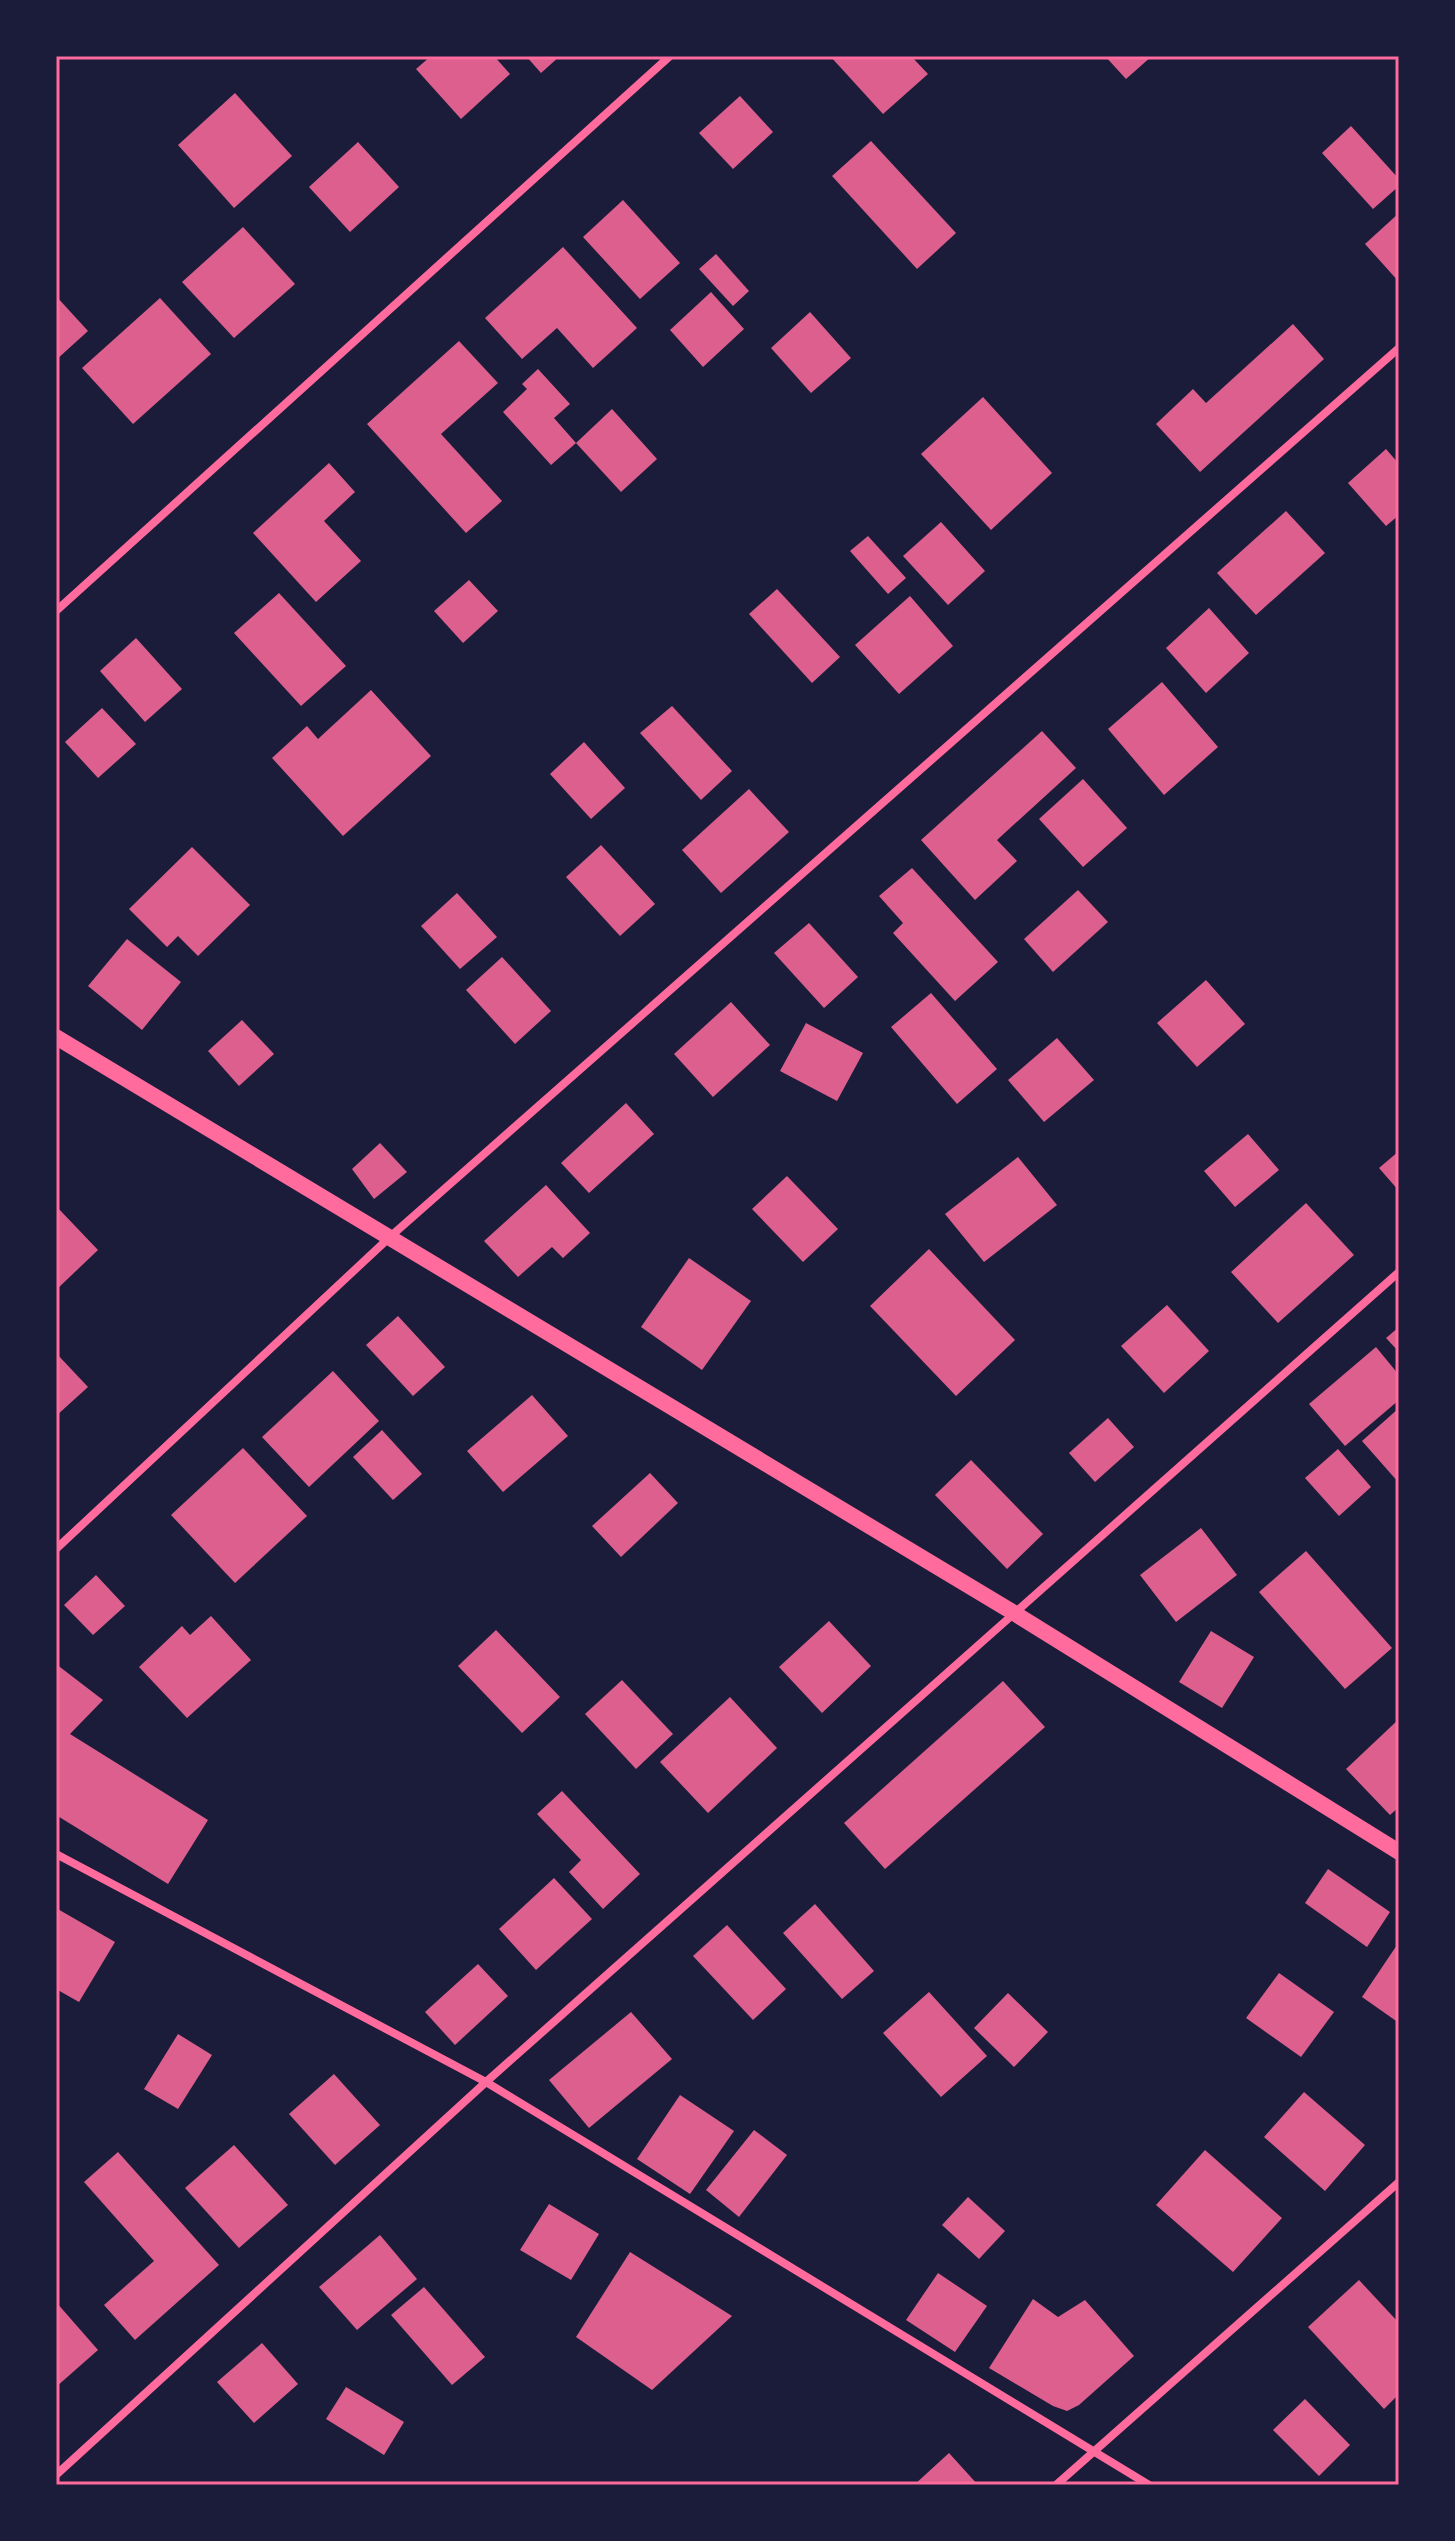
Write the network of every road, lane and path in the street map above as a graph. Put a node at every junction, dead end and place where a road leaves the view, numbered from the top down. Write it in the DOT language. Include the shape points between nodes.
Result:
graph roads {
  1 [pos="670,56"];
  2 [pos="1399,348"];
  3 [pos="56,611"];
  4 [pos="56,1037"];
  5 [pos="391,1236"];
  6 [pos="1399,1272"];
  7 [pos="56,1549"];
  8 [pos="1014,1613"];
  9 [pos="1399,1852"];
  10 [pos="56,1854"];
  11 [pos="486,2082"];
  12 [pos="1399,2182"];
  13 [pos="1093,2451"];
  14 [pos="56,2475"];
  15 [pos="1056,2485"];
  16 [pos="1149,2485"];
  1 -- 3 [label="street"];
  2 -- 5 [label="street"];
  4 -- 5 [label="main road"];
  5 -- 7 [label="street"];
  5 -- 8 [label="main road"];
  6 -- 8 [label="street"];
  8 -- 9 [label="main road"];
  8 -- 11 [label="street"];
  10 -- 11 [label="street"];
  11 -- 13 [label="street"];
  11 -- 14 [label="street"];
  12 -- 13 [label="street"];
  13 -- 15 [label="street"];
  13 -- 16 [label="street"];
}
